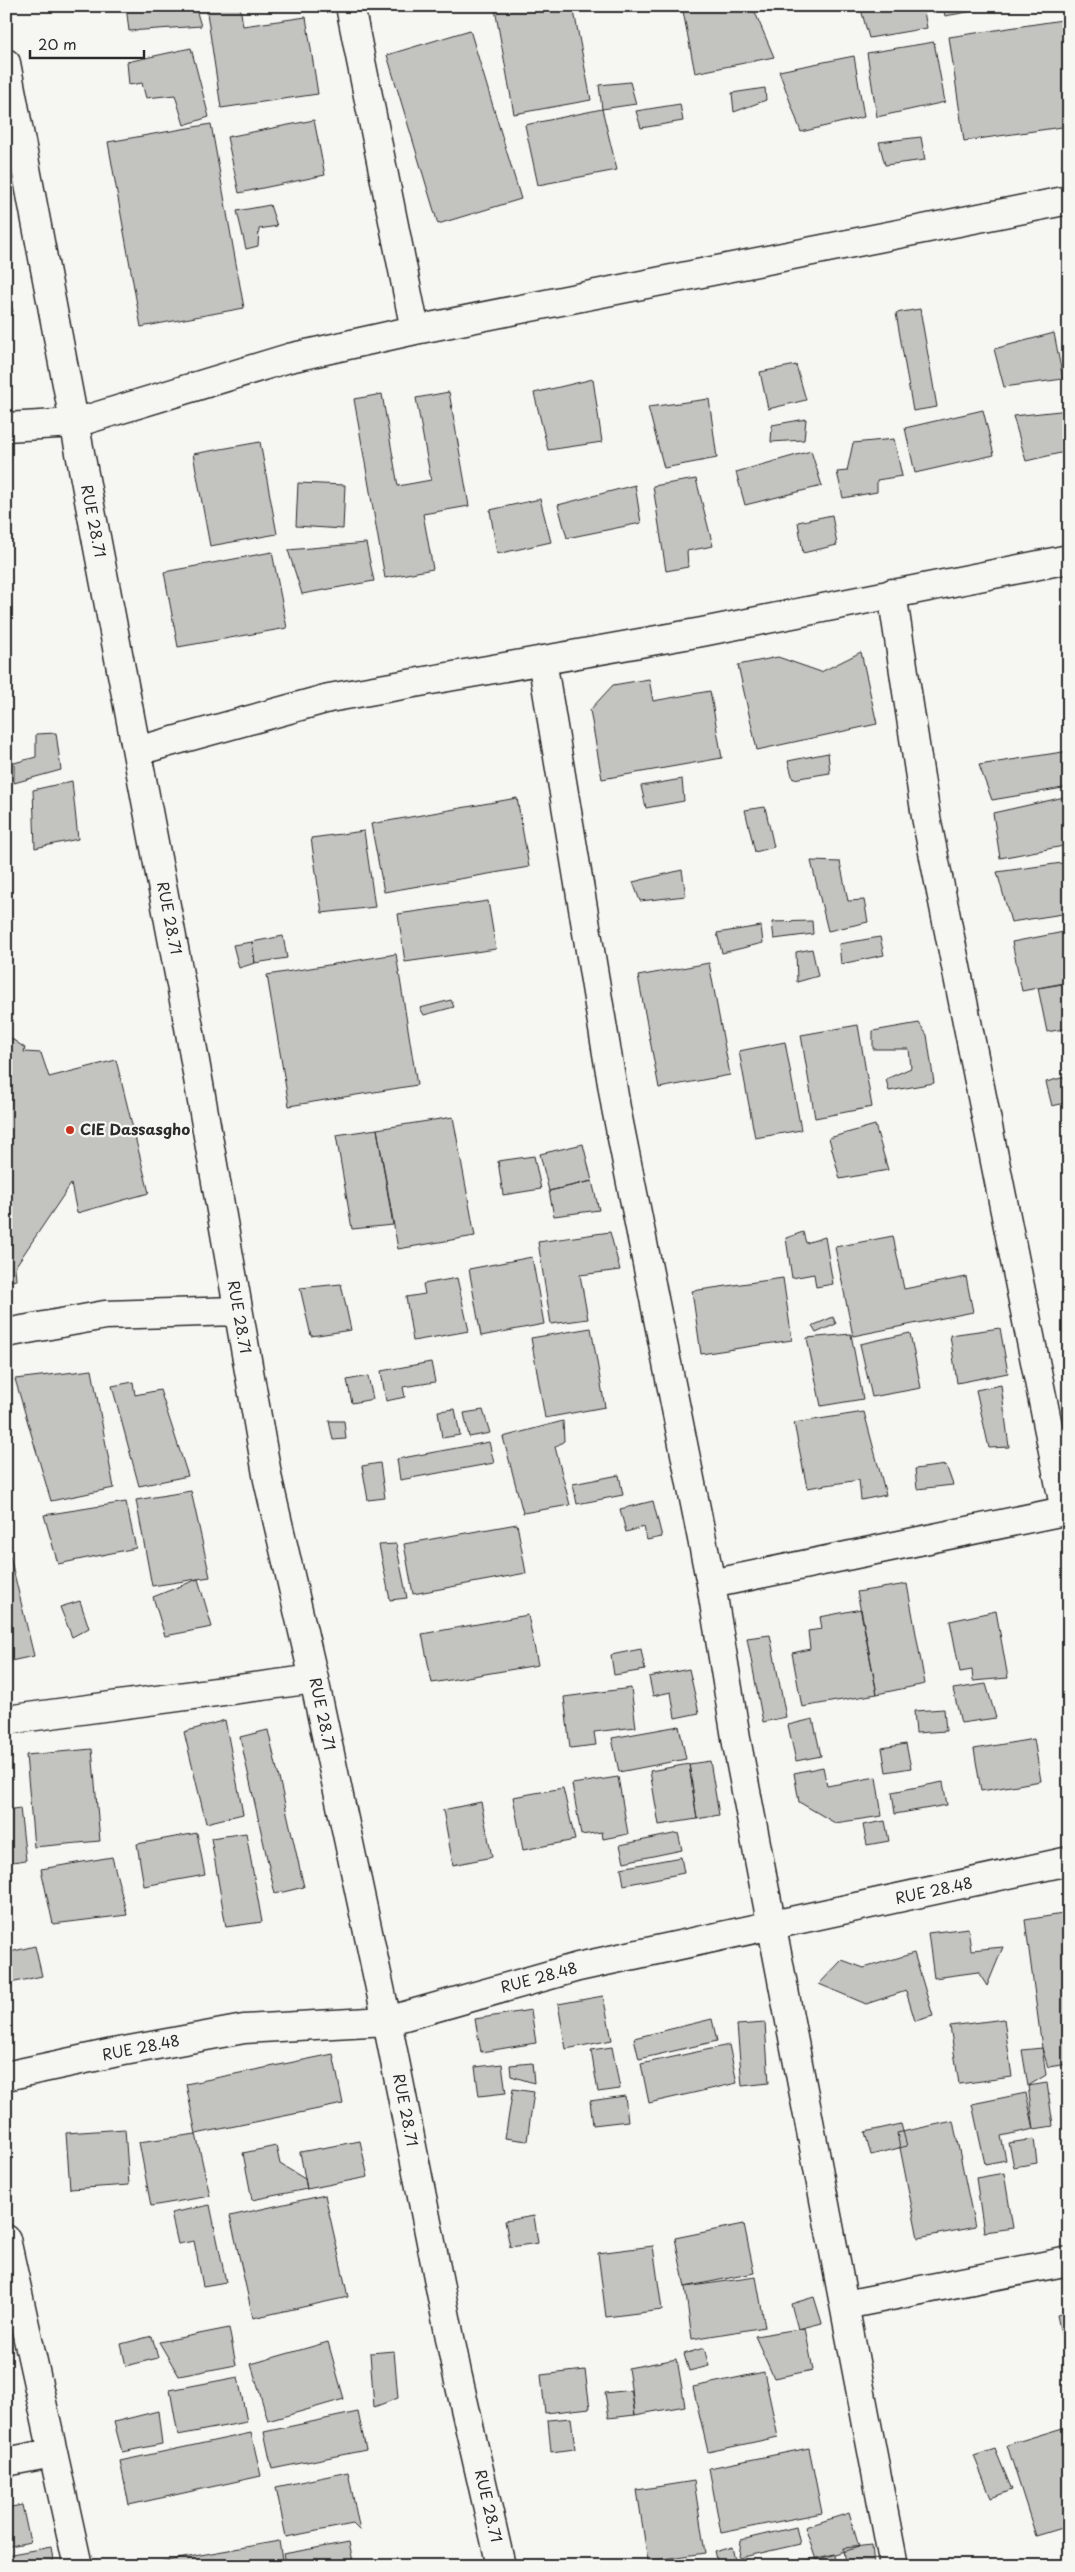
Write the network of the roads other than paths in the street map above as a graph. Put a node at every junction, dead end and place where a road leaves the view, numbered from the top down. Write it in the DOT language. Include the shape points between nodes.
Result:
graph roads {
  1 [pos="350,6"];
  2 [pos="6,63"];
  3 [pos="1069,200"];
  4 [pos="415,330"];
  5 [pos="75,423"];
  6 [pos="6,427"];
  7 [pos="1069,559"];
  8 [pos="892,593"];
  9 [pos="542,660"];
  10 [pos="137,750"];
  11 [pos="237,1311"];
  12 [pos="6,1333"];
  13 [pos="1067,1510"];
  14 [pos="711,1584"];
  15 [pos="314,1679"];
  16 [pos="6,1720"];
  17 [pos="1069,1861"];
  18 [pos="772,1926"];
  19 [pos="387,2021"];
  20 [pos="6,2076"];
  21 [pos="6,2239"];
  22 [pos="1069,2261"];
  23 [pos="845,2305"];
  24 [pos="52,2453"];
  25 [pos="6,2462"];
  26 [pos="78,2566"];
  27 [pos="501,2566"];
  28 [pos="894,2566"];
  1 -- 4 [label="street"];
  2 -- 5 [label="street, RUE 28.71"];
  3 -- 4 [label="street"];
  4 -- 5 [label="street" via="289,358"];
  5 -- 6 [label="street"];
  5 -- 10 [label="street, RUE 28.71"];
  7 -- 8 [label="street"];
  8 -- 9 [label="street" via="702,632"];
  8 -- 13 [label="street" via="926,817"];
  9 -- 10 [label="street" via="329,698"];
  9 -- 14 [label="street" via="616,1108"];
  10 -- 11 [label="street, RUE 28.71"];
  11 -- 12 [label="street" via="105,1315"];
  11 -- 15 [label="street, RUE 28.71" via="268,1480"];
  13 -- 14 [label="street"];
  14 -- 18 [label="street"];
  15 -- 16 [label="street"];
  15 -- 19 [label="street, RUE 28.71"];
  17 -- 18 [label="street, RUE 28.48"];
  18 -- 19 [label="street, RUE 28.48" via="578,1967"];
  18 -- 23 [label="street"];
  19 -- 20 [label="street, RUE 28.48" via="244,2029"];
  19 -- 27 [label="street, RUE 28.71" via="456,2373"];
  21 -- 24 [label="street"];
  22 -- 23 [label="street"];
  23 -- 28 [label="street"];
  24 -- 25 [label="street"];
  24 -- 26 [label="street"];
}
